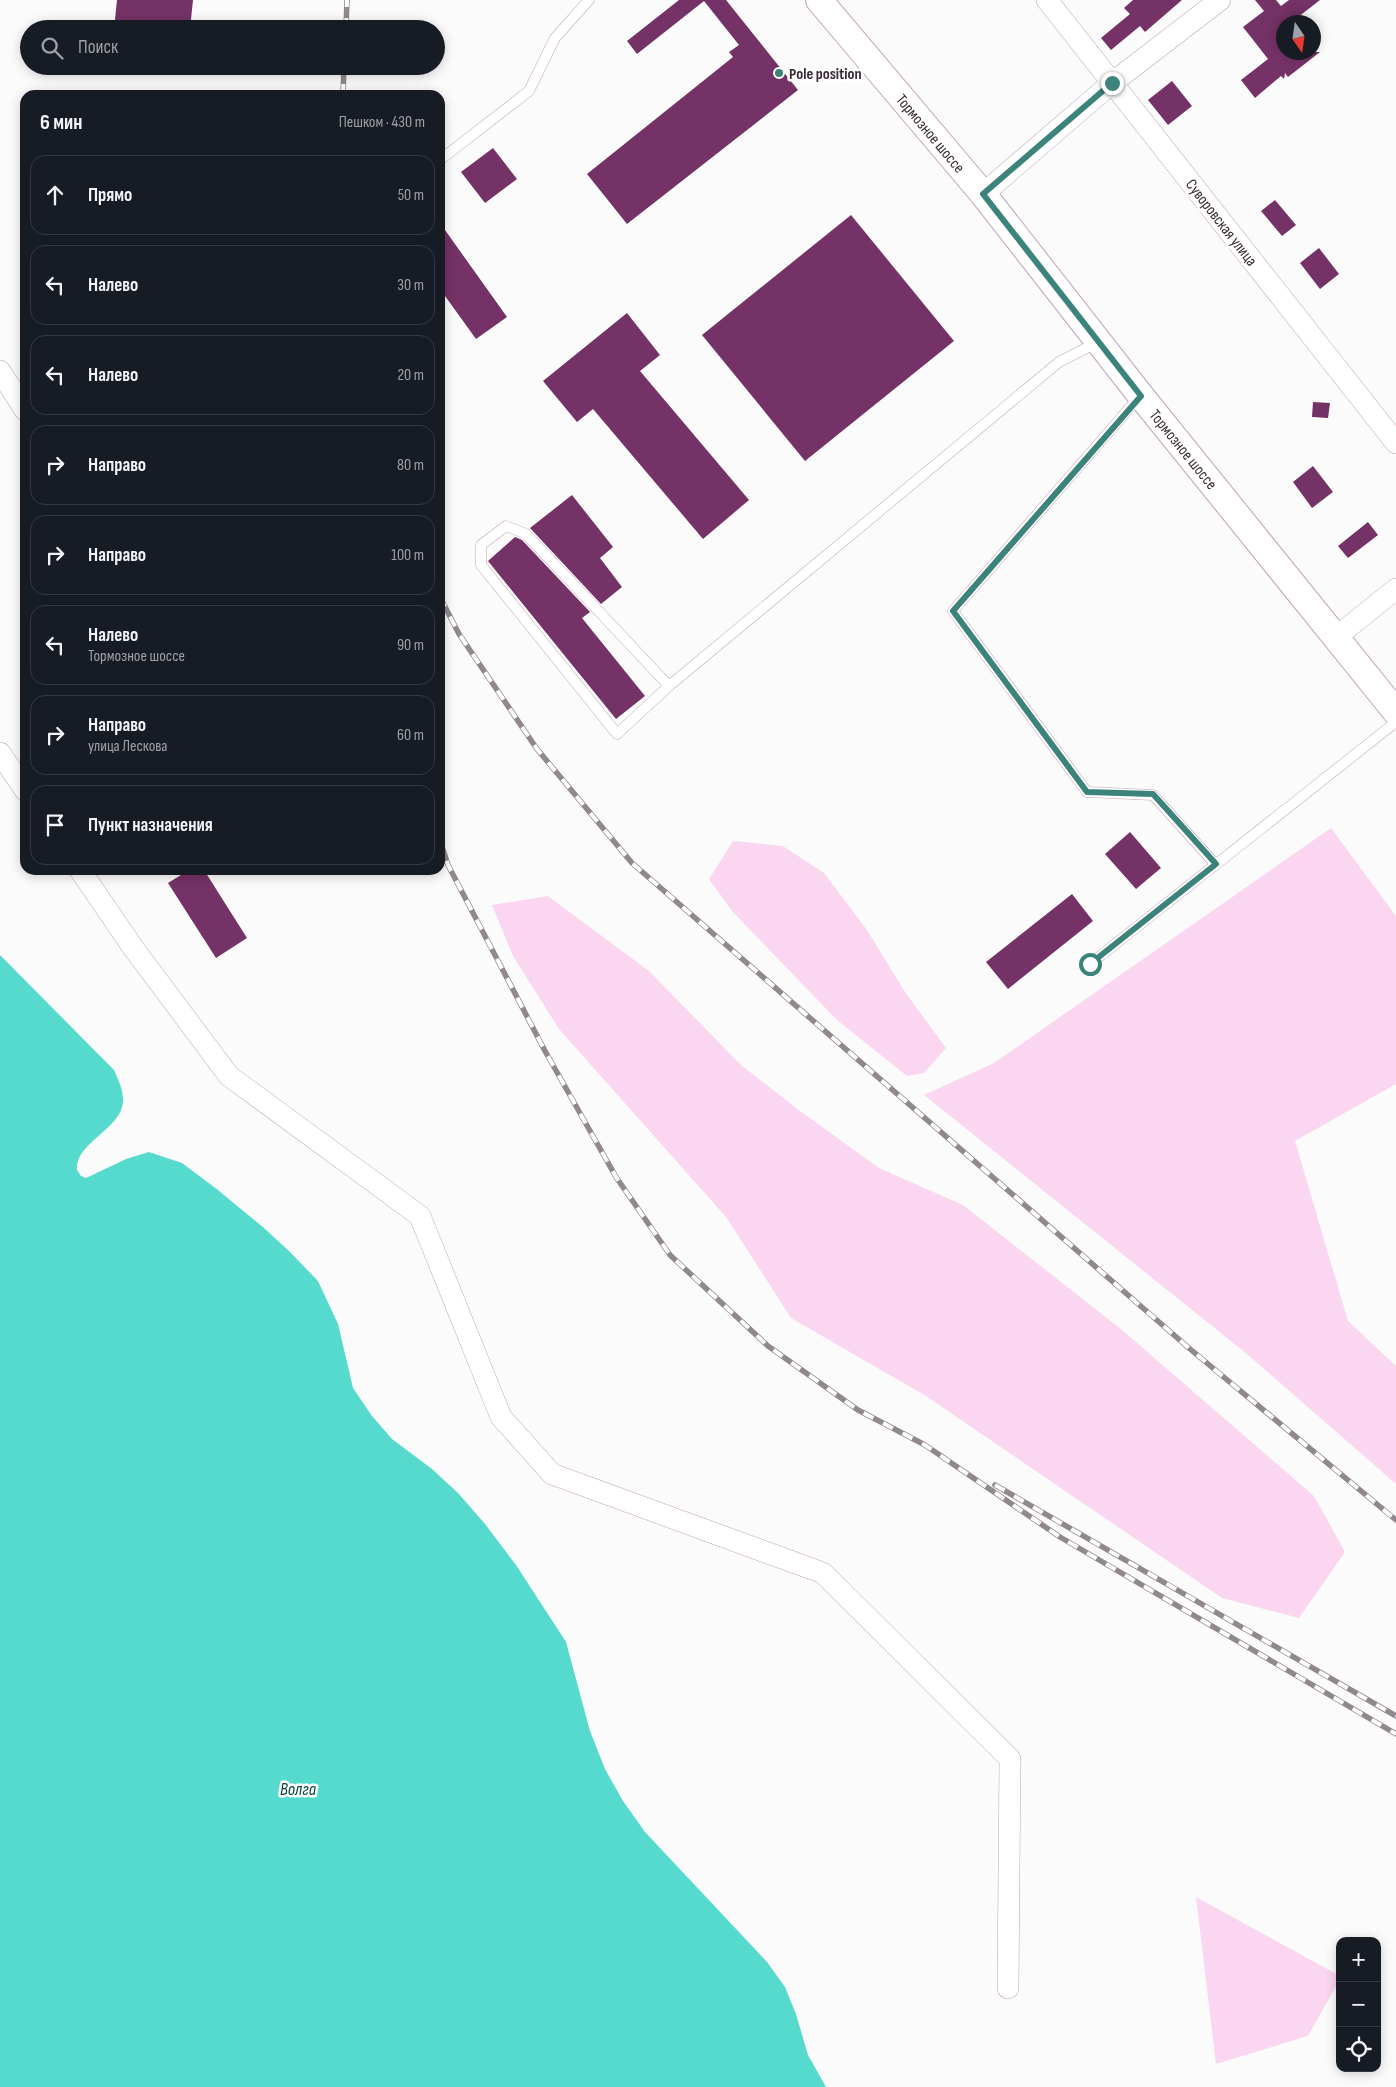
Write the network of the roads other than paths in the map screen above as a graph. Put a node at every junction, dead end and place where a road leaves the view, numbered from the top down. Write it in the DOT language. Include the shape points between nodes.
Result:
graph roads {
  1 [pos="589,0"];
  2 [pos="819,0"];
  3 [pos="1047,0"];
  4 [pos="1220,0"];
  5 [pos="1112,83"];
  6 [pos="445,156"];
  7 [pos="983,194"];
  8 [pos="1099,342"];
  9 [pos="0,371"];
  10 [pos="1141,396"];
  11 [pos="20,402"];
  12 [pos="1396,443"];
  13 [pos="1396,589"];
  14 [pos="1336,637"];
  15 [pos="669,686"];
  16 [pos="1396,712"];
  17 [pos="1396,722"];
  18 [pos="0,753"];
  19 [pos="20,783"];
  20 [pos="1216,864"];
  21 [pos="83,875"];
  22 [pos="1090,964"];
  23 [pos="1008,1988"];
  1 -- 6 [label="lane" via="555,38 530,91"];
  2 -- 7 [label="street, Тормозное шоссе"];
  3 -- 5 [label="street, Суворовская улица"];
  4 -- 5 [label="street"];
  5 -- 7 [label="street"];
  5 -- 12 [label="street, Суворовская улица"];
  7 -- 8 [label="street, Тормозное шоссе"];
  8 -- 10 [label="street, Тормозное шоссе"];
  8 -- 15 [label="lane" via="1059,362"];
  9 -- 11 [label="street"];
  10 -- 14 [label="street, Тормозное шоссе"];
  10 -- 20 [label="lane" via="953,611 1087,792 1153,794"];
  13 -- 14 [label="street"];
  14 -- 16 [label="street, Тормозное шоссе"];
  15 -- 15 [label="lane" via="526,534 506,526 481,545 481,565 617,734"];
  17 -- 20 [label="lane"];
  18 -- 19 [label="street"];
  20 -- 22 [label="lane"];
  21 -- 23 [label="street" via="229,1076 420,1216 501,1417 552,1474 823,1573 1010,1759"];
}
